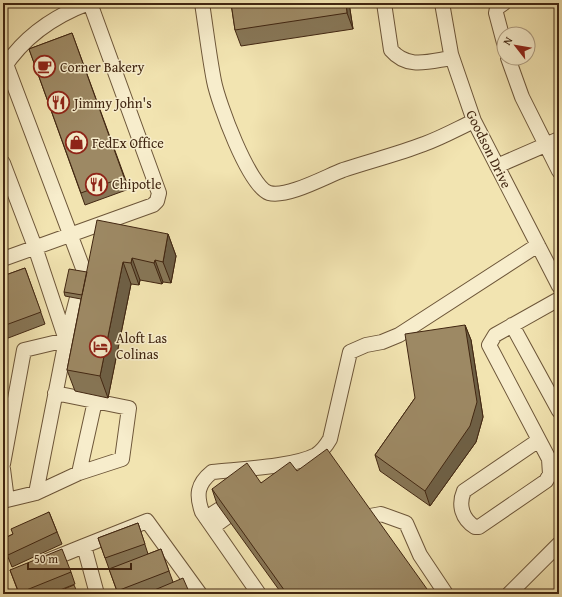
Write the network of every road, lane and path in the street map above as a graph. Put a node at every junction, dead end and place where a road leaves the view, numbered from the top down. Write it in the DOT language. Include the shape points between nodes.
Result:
graph roads {
  1 [pos="89,3"];
  2 [pos="202,3"];
  3 [pos="384,3"];
  4 [pos="442,3"];
  5 [pos="504,3"];
  6 [pos="499,26"];
  7 [pos="452,58"];
  8 [pos="511,66"];
  9 [pos="5,67"];
  10 [pos="474,121"];
  11 [pos="559,139"];
  12 [pos="545,145"];
  13 [pos="3,163"];
  14 [pos="497,166"];
  15 [pos="559,171"];
  16 [pos="71,236"];
  17 [pos="538,245"];
  18 [pos="35,247"];
  19 [pos="3,259"];
  20 [pos="559,286"];
  21 [pos="559,299"];
  22 [pos="512,326"];
  23 [pos="66,340"];
  24 [pos="55,393"];
  25 [pos="95,401"];
  26 [pos="559,411"];
  27 [pos="539,440"];
  28 [pos="3,464"];
  29 [pos="3,469"];
  30 [pos="554,471"];
  31 [pos="79,473"];
  32 [pos="36,493"];
  33 [pos="224,513"];
  34 [pos="370,516"];
  35 [pos="210,523"];
  36 [pos="559,544"];
  37 [pos="84,546"];
  38 [pos="34,566"];
  39 [pos="97,594"];
  40 [pos="200,594"];
  41 [pos="259,594"];
  42 [pos="446,594"];
  43 [pos="509,594"];
  1 -- 9 [label="street" via="66,11 27,39"];
  1 -- 16 [label="street" via="159,196 153,206"];
  2 -- 10 [label="street" via="218,97 248,170 257,184 268,193 279,194 425,144"];
  3 -- 7 [label="street" via="391,50 396,56 410,63"];
  4 -- 7 [label="street, Goodson Drive"];
  5 -- 6 [label="street" via="496,13"];
  7 -- 10 [label="street, Goodson Drive"];
  8 -- 12 [label="street"];
  9 -- 16 [label="street"];
  10 -- 14 [label="street, Goodson Drive"];
  11 -- 12 [label="street"];
  12 -- 14 [label="street"];
  12 -- 15 [label="street"];
  13 -- 18 [label="street"];
  14 -- 17 [label="street, Goodson Drive"];
  16 -- 18 [label="street"];
  16 -- 23 [label="street" via="84,271"];
  17 -- 20 [label="street, Goodson Drive"];
  17 -- 35 [label="street" via="399,336 350,352 330,439 325,448 316,455 298,462 212,472 203,479 198,489 198,501"];
  18 -- 19 [label="street"];
  18 -- 23 [label="street"];
  21 -- 22 [label="street"];
  22 -- 26 [label="street"];
  22 -- 27 [label="street" via="495,335 489,345"];
  23 -- 24 [label="street"];
  23 -- 28 [label="street" via="24,350"];
  24 -- 25 [label="street"];
  24 -- 32 [label="street"];
  25 -- 31 [label="street"];
  25 -- 31 [label="street" via="129,408 122,459"];
  27 -- 30 [label="street"];
  27 -- 30 [label="street" via="464,492 460,502 461,510 472,525 479,527 546,481"];
  29 -- 32 [label="street" via="7,500"];
  31 -- 32 [label="street"];
  33 -- 35 [label="street"];
  34 -- 42 [label="street" via="381,514 406,523 429,580"];
  35 -- 41 [label="street"];
  36 -- 43 [label="street"];
  37 -- 38 [label="street"];
  37 -- 39 [label="street"];
  37 -- 40 [label="street" via="147,522 185,584"];
}
